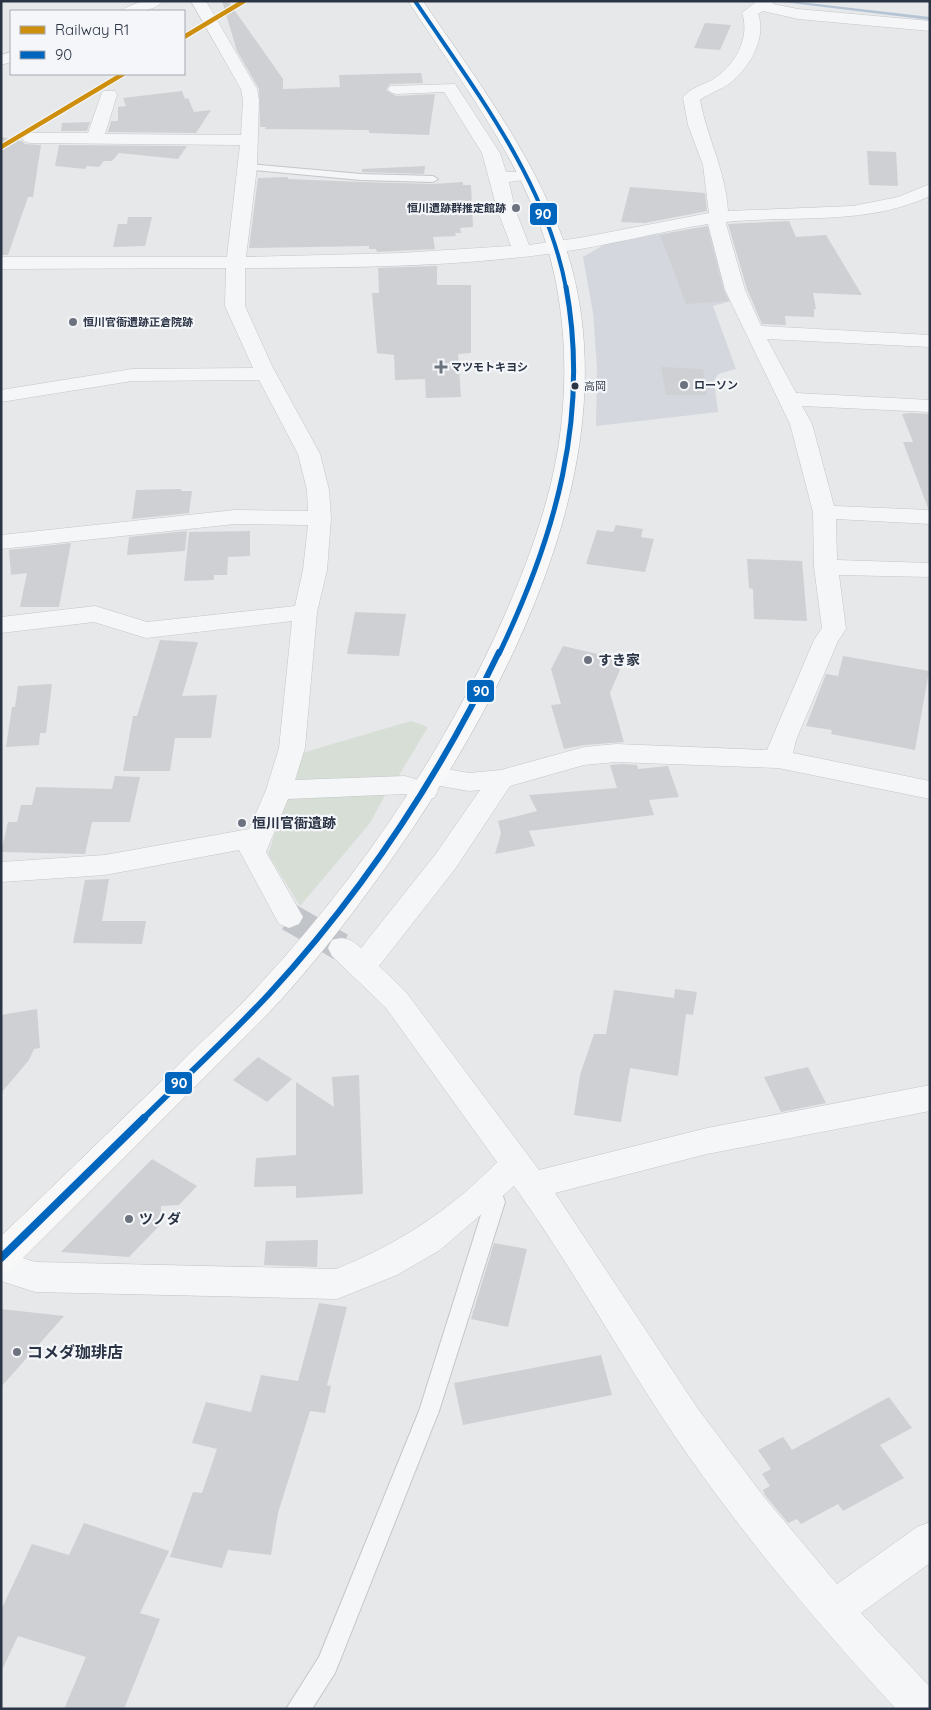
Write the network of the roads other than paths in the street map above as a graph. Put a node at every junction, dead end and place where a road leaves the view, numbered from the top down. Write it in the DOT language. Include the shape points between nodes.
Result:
graph roads {
  1 [pos="156,1"];
  2 [pos="198,1"];
  3 [pos="415,1"];
  4 [pos="765,3"];
  5 [pos="133,10"];
  6 [pos="930,26"];
  7 [pos="396,89"];
  8 [pos="109,95"];
  9 [pos="31,138"];
  10 [pos="95,139"];
  11 [pos="248,140"];
  12 [pos="248,167"];
  13 [pos="524,175"];
  14 [pos="499,178"];
  15 [pos="433,179"];
  16 [pos="930,189"];
  17 [pos="718,217"];
  18 [pos="556,247"];
  19 [pos="522,251"];
  20 [pos="236,262"];
  21 [pos="1,263"];
  22 [pos="754,332"];
  23 [pos="930,341"];
  24 [pos="266,374"];
  25 [pos="1,396"];
  26 [pos="789,399"];
  27 [pos="930,406"];
  28 [pos="824,512"];
  29 [pos="930,517"];
  30 [pos="320,518"];
  31 [pos="1,542"];
  32 [pos="826,567"];
  33 [pos="930,570"];
  34 [pos="305,612"];
  35 [pos="1,625"];
  36 [pos="778,759"];
  37 [pos="501,779"];
  38 [pos="430,783"];
  39 [pos="279,790"];
  40 [pos="930,790"];
  41 [pos="257,837"];
  42 [pos="1,872"];
  43 [pos="289,917"];
  44 [pos="930,1098"];
  45 [pos="524,1174"];
  46 [pos="491,1188"];
  47 [pos="1,1258"];
  48 [pos="1,1266"];
  49 [pos="930,1540"];
  50 [pos="834,1609"];
  51 [pos="298,1709"];
  52 [pos="923,1709"];
  1 -- 5 [label="street"];
  2 -- 11 [label="street" via="249,89 252,110"];
  3 -- 13 [label="highway"];
  4 -- 6 [label="street" via="798,14"];
  4 -- 17 [label="street" via="750,13 754,22 751,37 737,66 727,77 691,98 696,125 712,165"];
  7 -- 14 [label="street" via="449,87 491,153"];
  8 -- 10 [label="street"];
  9 -- 10 [label="street"];
  10 -- 11 [label="street"];
  11 -- 12 [label="street"];
  12 -- 15 [label="lane" via="360,177"];
  12 -- 20 [label="street"];
  13 -- 14 [label="street"];
  13 -- 18 [label="highway"];
  14 -- 19 [label="street" via="506,209"];
  16 -- 17 [label="street" via="916,197 855,214 770,213"];
  17 -- 18 [label="street"];
  17 -- 22 [label="street" via="717,224 735,290"];
  18 -- 19 [label="street"];
  18 -- 38 [label="highway" via="564,272 576,351 576,391 567,467 542,557 511,632"];
  19 -- 20 [label="street" via="363,261"];
  20 -- 21 [label="street"];
  20 -- 24 [label="street" via="235,306"];
  22 -- 23 [label="street"];
  22 -- 26 [label="street"];
  24 -- 25 [label="street" via="132,375"];
  24 -- 30 [label="street" via="309,454 318,490"];
  26 -- 27 [label="street"];
  26 -- 28 [label="street" via="801,424"];
  28 -- 29 [label="street"];
  28 -- 32 [label="street"];
  30 -- 31 [label="street" via="235,517"];
  30 -- 34 [label="street" via="315,570"];
  32 -- 33 [label="street"];
  32 -- 36 [label="street" via="834,629 826,640"];
  34 -- 35 [label="street" via="146,630 95,614"];
  34 -- 39 [label="street" via="292,748"];
  36 -- 37 [label="street" via="616,753 584,756"];
  36 -- 40 [label="street"];
  37 -- 38 [label="street"];
  37 -- 45 [label="street" via="445,862 352,957 396,1000"];
  38 -- 39 [label="street"];
  38 -- 47 [label="highway" via="309,948 267,996"];
  39 -- 41 [label="street"];
  41 -- 42 [label="street" via="105,865"];
  41 -- 43 [label="street" via="252,852"];
  44 -- 45 [label="street"];
  45 -- 46 [label="street"];
  45 -- 50 [label="street" via="685,1421 751,1510"];
  46 -- 48 [label="street" via="428,1240 385,1265 337,1284 35,1277"];
  46 -- 51 [label="lane" via="495,1202 429,1411 327,1665"];
  49 -- 50 [label="street"];
  50 -- 52 [label="street"];
}
